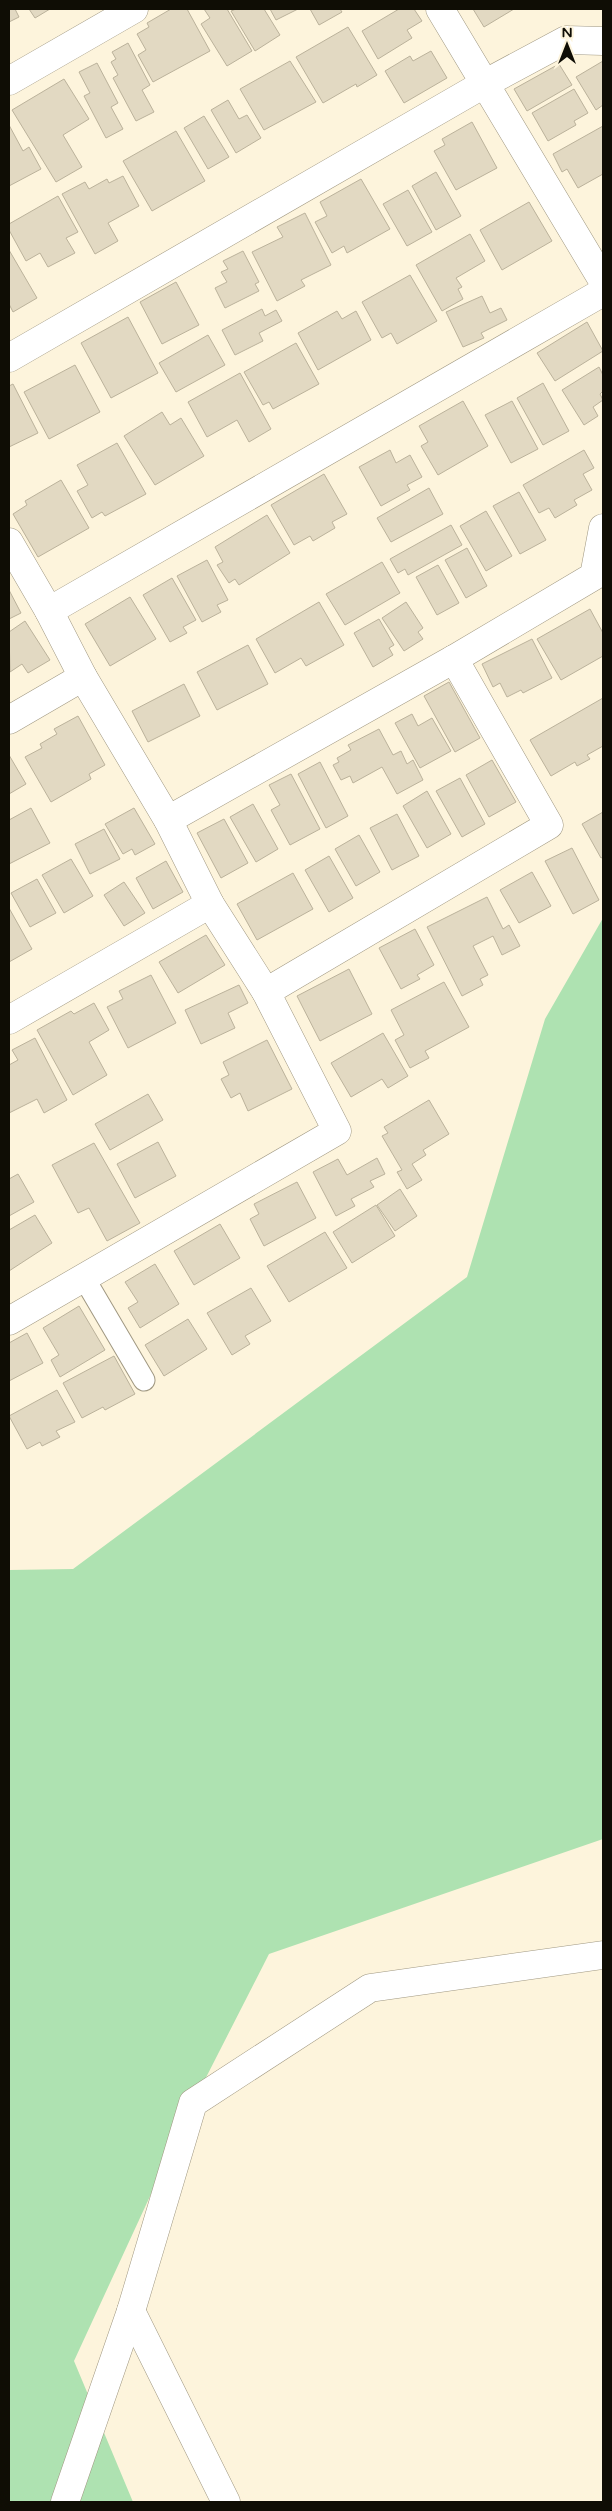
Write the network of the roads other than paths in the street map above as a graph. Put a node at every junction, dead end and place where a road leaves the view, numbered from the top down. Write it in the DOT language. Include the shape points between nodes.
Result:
graph roads {
  1 [pos="134,9"];
  2 [pos="440,9"];
  3 [pos="603,40"];
  4 [pos="9,81"];
  5 [pos="484,84"];
  6 [pos="603,281"];
  7 [pos="603,292"];
  8 [pos="9,358"];
  9 [pos="603,528"];
  10 [pos="9,542"];
  11 [pos="49,611"];
  12 [pos="454,659"];
  13 [pos="83,677"];
  14 [pos="9,720"];
  15 [pos="168,820"];
  16 [pos="210,904"];
  17 [pos="266,992"];
  18 [pos="9,1020"];
  19 [pos="84,1278"];
  20 [pos="9,1321"];
  21 [pos="144,1380"];
  22 [pos="603,1955"];
  23 [pos="131,2311"];
  24 [pos="65,2502"];
  25 [pos="226,2502"];
  1 -- 4 [label="street"];
  2 -- 5 [label="street"];
  3 -- 5 [label="street" via="566,40"];
  5 -- 6 [label="street"];
  5 -- 8 [label="street"];
  7 -- 11 [label="street"];
  9 -- 12 [label="street" via="594,576"];
  10 -- 11 [label="street"];
  11 -- 13 [label="street"];
  12 -- 15 [label="street"];
  12 -- 17 [label="street" via="549,825"];
  13 -- 14 [label="street"];
  13 -- 15 [label="street"];
  15 -- 16 [label="street"];
  16 -- 17 [label="street"];
  16 -- 18 [label="street"];
  17 -- 19 [label="street" via="337,1131"];
  19 -- 20 [label="street"];
  19 -- 21 [label="lane"];
  22 -- 23 [label="street" via="370,1988 193,2104"];
  23 -- 24 [label="street"];
  23 -- 25 [label="street"];
}
